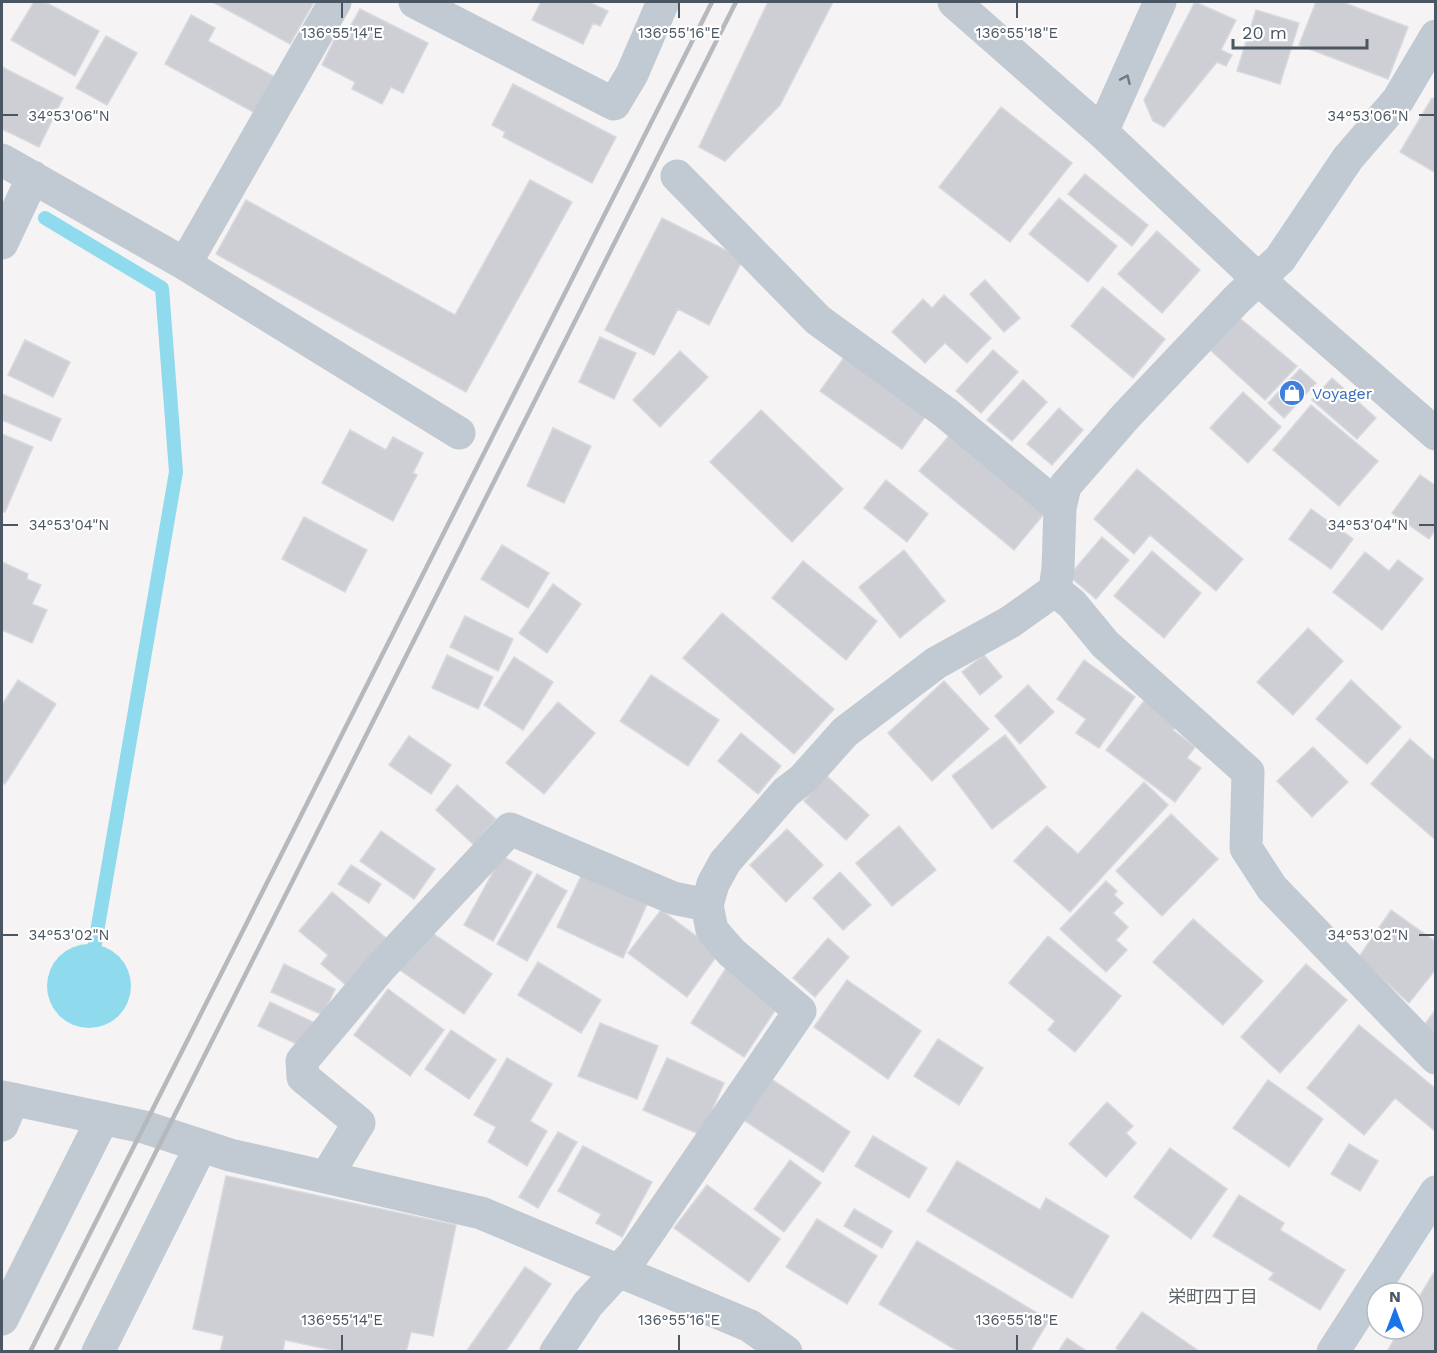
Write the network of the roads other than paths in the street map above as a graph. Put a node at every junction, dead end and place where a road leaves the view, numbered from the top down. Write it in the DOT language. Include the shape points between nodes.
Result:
graph roads {
  1 [pos="335,2"];
  2 [pos="415,2"];
  3 [pos="663,2"];
  4 [pos="954,2"];
  5 [pos="1160,2"];
  6 [pos="1436,36"];
  7 [pos="1427,70"];
  8 [pos="1102,132"];
  9 [pos="2,160"];
  10 [pos="677,176"];
  11 [pos="33,177"];
  12 [pos="2,243"];
  13 [pos="185,264"];
  14 [pos="1258,279"];
  15 [pos="459,433"];
  16 [pos="1436,434"];
  17 [pos="1060,508"];
  18 [pos="1055,590"];
  19 [pos="707,904"];
  20 [pos="1436,1058"];
  21 [pos="5,1107"];
  22 [pos="103,1118"];
  23 [pos="201,1146"];
  24 [pos="326,1177"];
  25 [pos="1436,1192"];
  26 [pos="618,1272"];
  27 [pos="2,1319"];
  28 [pos="98,1352"];
  29 [pos="556,1352"];
  30 [pos="786,1352"];
  31 [pos="1333,1352"];
  1 -- 13 [label="street"];
  2 -- 3 [label="street" via="614,104 633,74"];
  4 -- 8 [label="street"];
  8 -- 5 [label="street, one-way"];
  6 -- 7 [label="street"];
  7 -- 14 [label="street" via="1348,158 1280,258"];
  8 -- 14 [label="street"];
  9 -- 11 [label="street"];
  10 -- 17 [label="street" via="818,320 946,413"];
  11 -- 12 [label="street"];
  11 -- 13 [label="street"];
  13 -- 15 [label="street"];
  14 -- 16 [label="street"];
  14 -- 17 [label="street" via="1065,486"];
  17 -- 18 [label="street"];
  18 -- 19 [label="street" via="1010,622 936,663 845,732 725,862"];
  18 -- 20 [label="street" via="1105,644 1248,772 1246,849 1272,888"];
  19 -- 24 [label="street" via="673,898 510,829 381,967 302,1061 303,1077 359,1123"];
  19 -- 26 [label="street" via="712,930 718,938 800,1011"];
  21 -- 22 [label="street"];
  22 -- 23 [label="street" via="144,1126"];
  22 -- 27 [label="street"];
  23 -- 24 [label="street"];
  23 -- 28 [label="street"];
  24 -- 26 [label="street" via="481,1213"];
  25 -- 31 [label="street"];
  26 -- 29 [label="street" via="588,1304"];
  26 -- 30 [label="street" via="750,1326"];
}
